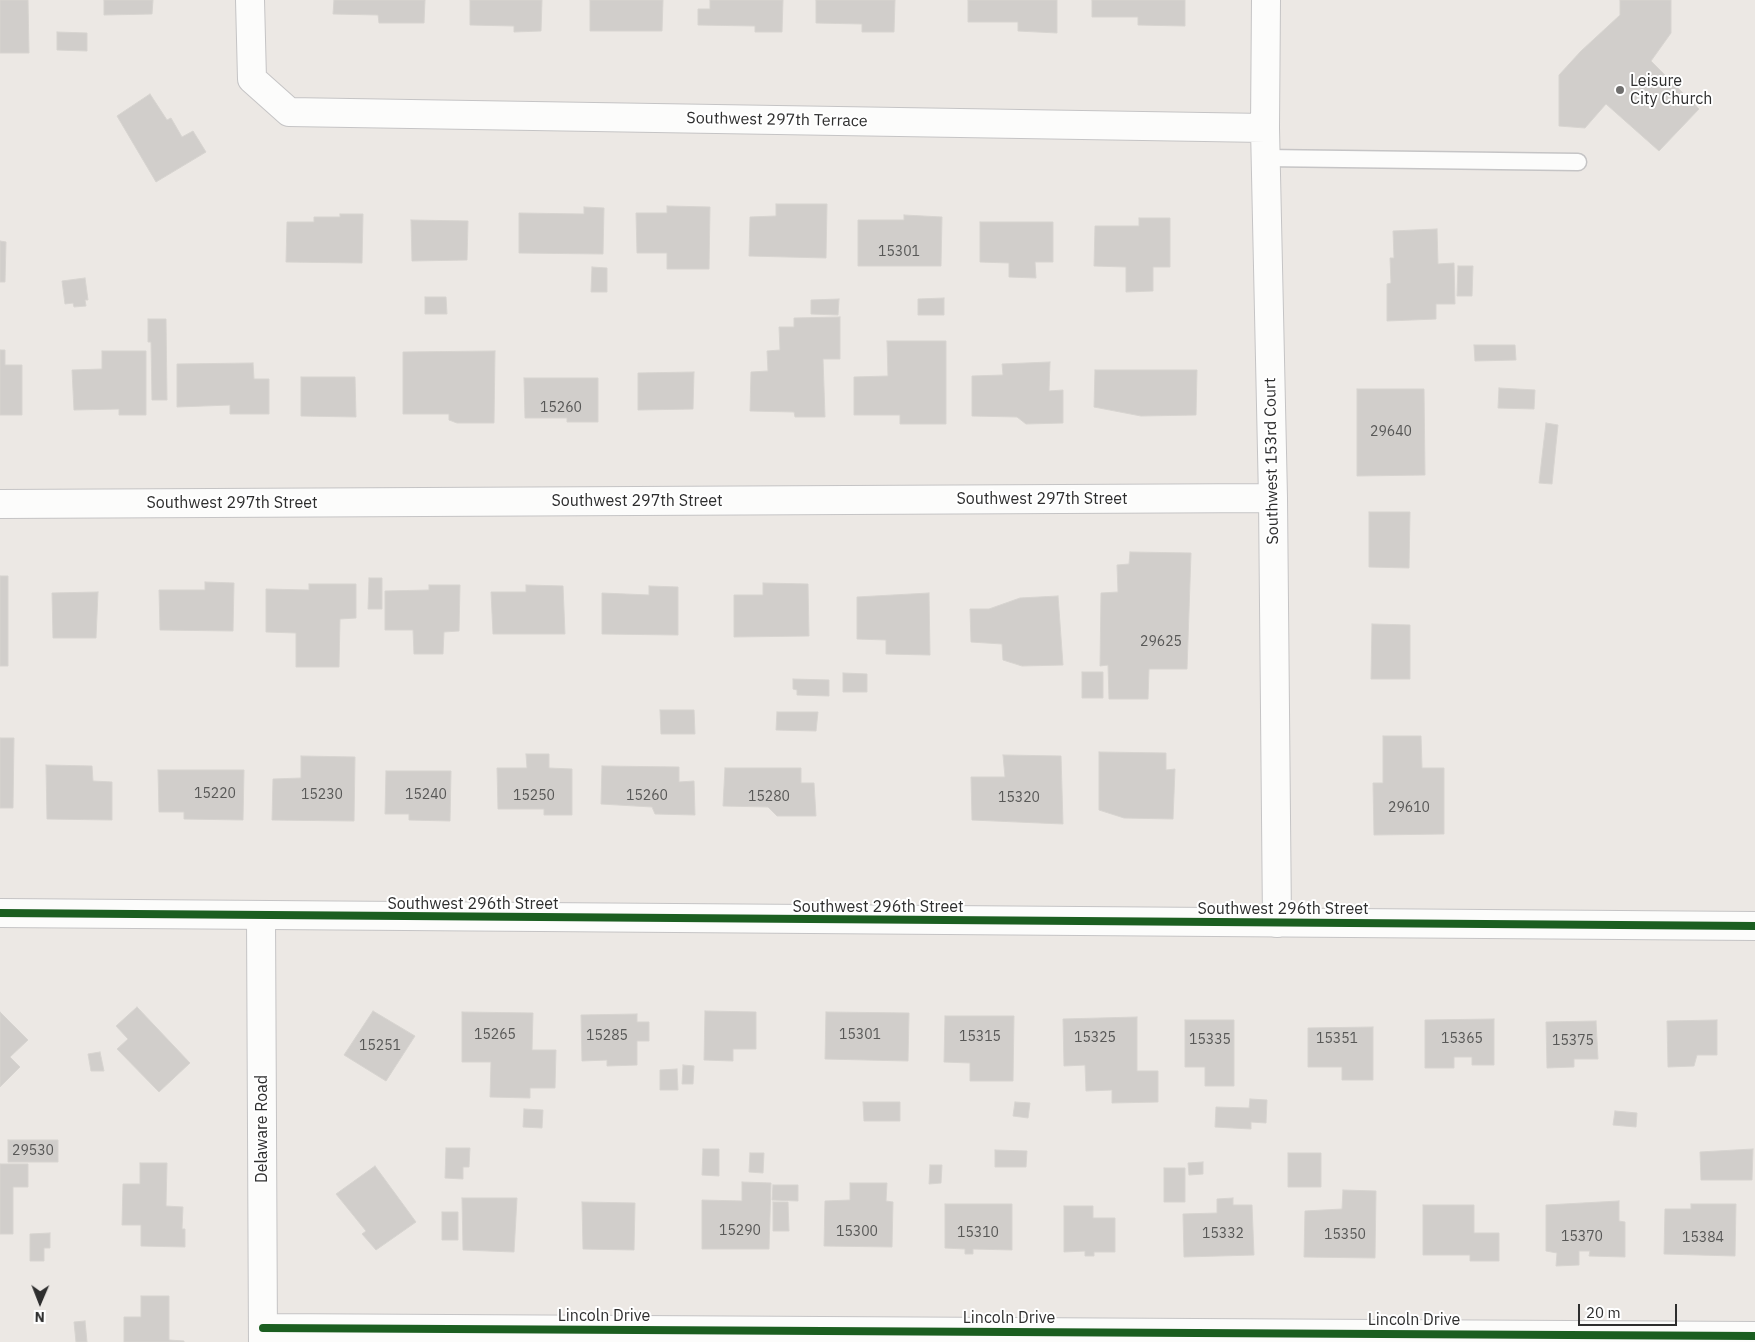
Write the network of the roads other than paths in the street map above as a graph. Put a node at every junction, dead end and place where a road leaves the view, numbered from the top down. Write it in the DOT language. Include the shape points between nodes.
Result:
graph roads {
  1 [pos="250,0"];
  2 [pos="1266,0"];
  3 [pos="1265,128"];
  4 [pos="1265,158"];
  5 [pos="1578,162"];
  6 [pos="1273,498"];
  7 [pos="0,504"];
  8 [pos="0,913"];
  9 [pos="261,916"];
  10 [pos="1277,923"];
  11 [pos="1755,926"];
  12 [pos="263,1335"];
  13 [pos="1755,1336"];
  14 [pos="1695,1339"];
  1 -- 3 [label="street, Southwest 297th Terrace" via="252,79 290,112"];
  2 -- 3 [label="street, Southwest 153rd Court"];
  3 -- 4 [label="street, Southwest 153rd Court"];
  4 -- 5 [label="lane"];
  4 -- 6 [label="street, Southwest 153rd Court"];
  6 -- 7 [label="street, Southwest 297th Street"];
  6 -- 10 [label="street, Southwest 153rd Court"];
  8 -- 9 [label="street, Southwest 296th Street"];
  9 -- 10 [label="street, Southwest 296th Street"];
  9 -- 12 [label="street, Delaware Road"];
  10 -- 11 [label="street, Southwest 296th Street"];
  12 -- 14 [label="street, Lincoln Drive"];
  13 -- 14 [label="street, Lincoln Drive"];
}
